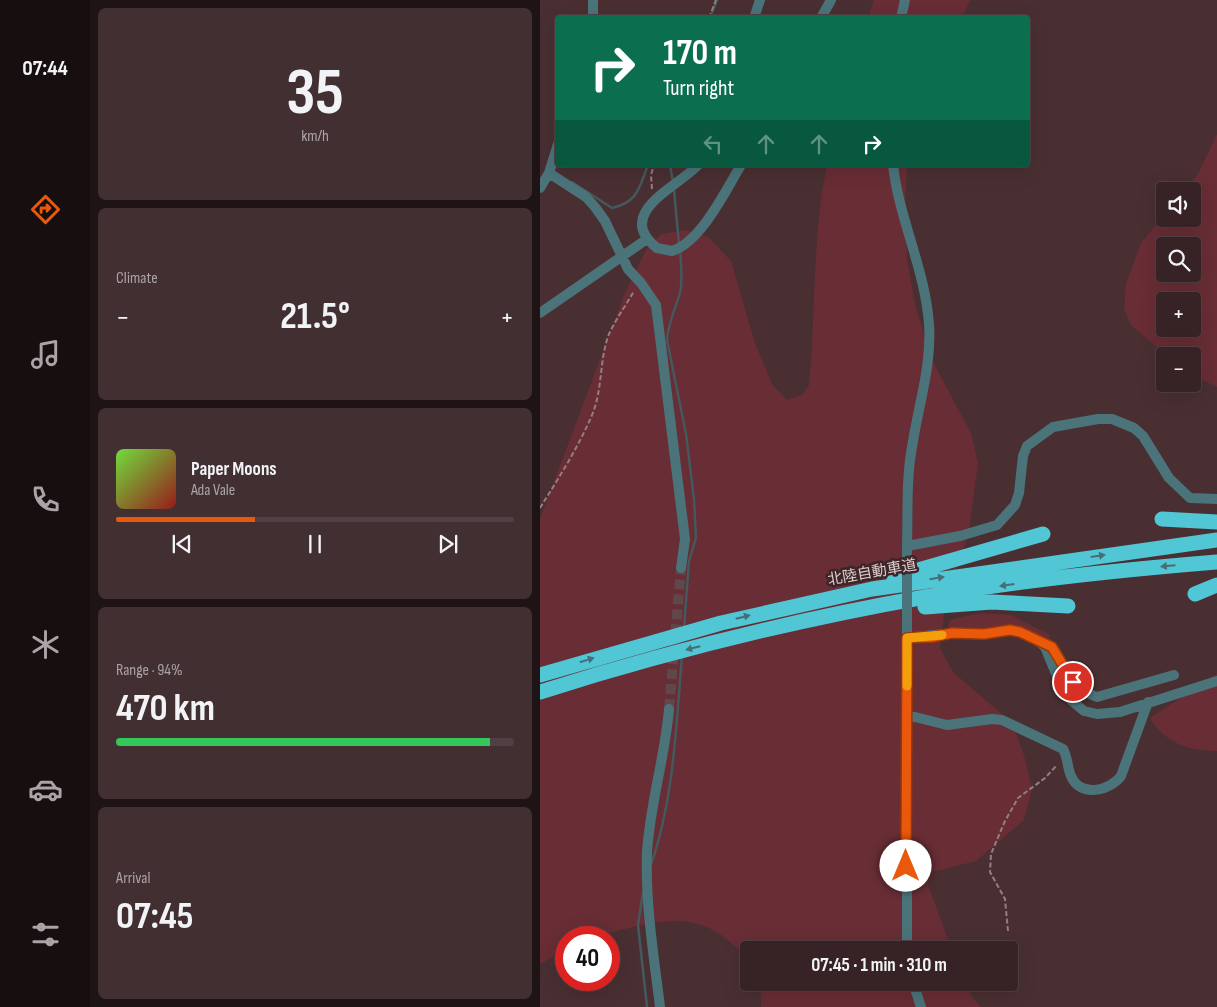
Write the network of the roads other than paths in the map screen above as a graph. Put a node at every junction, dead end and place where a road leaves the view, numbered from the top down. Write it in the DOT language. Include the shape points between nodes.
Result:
graph roads {
  1 [pos="593,0"];
  2 [pos="760,0"];
  3 [pos="832,0"];
  4 [pos="905,0"];
  5 [pos="593,15"];
  6 [pos="755,15"];
  7 [pos="823,15"];
  8 [pos="902,15"];
  9 [pos="555,154"];
  10 [pos="696,167"];
  11 [pos="740,167"];
  12 [pos="893,167"];
  13 [pos="549,173"];
  14 [pos="540,188"];
  15 [pos="648,239"];
  16 [pos="622,256"];
  17 [pos="540,313"];
  18 [pos="1217,498"];
  19 [pos="1162,519"];
  20 [pos="1217,522"];
  21 [pos="1043,534"];
  22 [pos="1217,540"];
  23 [pos="907,546"];
  24 [pos="1217,562"];
  25 [pos="681,568"];
  26 [pos="1217,585"];
  27 [pos="1195,594"];
  28 [pos="794,605"];
  29 [pos="1068,606"];
  30 [pos="907,638"];
  31 [pos="727,639"];
  32 [pos="1039,642"];
  33 [pos="540,675"];
  34 [pos="1174,675"];
  35 [pos="1217,680"];
  36 [pos="540,692"];
  37 [pos="1148,702"];
  38 [pos="669,709"];
  39 [pos="907,714"];
  40 [pos="907,941"];
  41 [pos="915,991"];
  42 [pos="660,1007"];
  43 [pos="920,1007"];
  1 -- 5 [label="street"];
  2 -- 6 [label="street"];
  3 -- 7 [label="street"];
  4 -- 8 [label="street"];
  9 -- 13 [label="street"];
  10 -- 15 [label="street" via="653,200 644,214 643,224"];
  11 -- 15 [label="street" via="715,208 680,249 665,251"];
  12 -- 23 [label="street" via="901,209 925,289 929,325 927,363 908,474"];
  13 -- 14 [label="street"];
  13 -- 16 [label="street" via="586,197 595,207 606,221"];
  15 -- 16 [label="street"];
  16 -- 17 [label="street"];
  16 -- 25 [label="street" via="656,305 685,539"];
  18 -- 23 [label="street" via="1190,498 1169,478 1143,436 1134,428 1112,418 1098,419 1052,427 1027,446 1015,505 997,525"];
  19 -- 20 [label="highway"];
  21 -- 28 [label="highway"];
  28 -- 22 [label="highway, 北陸自動車道, one-way" via="945,577"];
  23 -- 30 [label="street, bridge"];
  24 -- 31 [label="highway, one-way" via="1055,578 925,597"];
  26 -- 27 [label="highway"];
  33 -- 28 [label="highway, 北陸自動車道, one-way" via="651,641"];
  29 -- 31 [label="highway" via="992,602 954,604 883,612"];
  30 -- 32 [label="street" via="1010,630"];
  30 -- 39 [label="street"];
  31 -- 36 [label="highway, one-way"];
  32 -- 34 [label="street" via="1052,647 1080,690 1097,697"];
  32 -- 37 [label="street" via="1045,647 1062,688 1084,711 1097,714 1120,712"];
  35 -- 37 [label="street"];
  37 -- 39 [label="street" via="1121,776 1116,783 1100,790 1083,788 1071,776 1063,749 1002,720 992,718 947,725"];
  38 -- 42 [label="street" via="667,741 648,852 651,932"];
  39 -- 40 [label="street"];
  41 -- 43 [label="street"];
}
